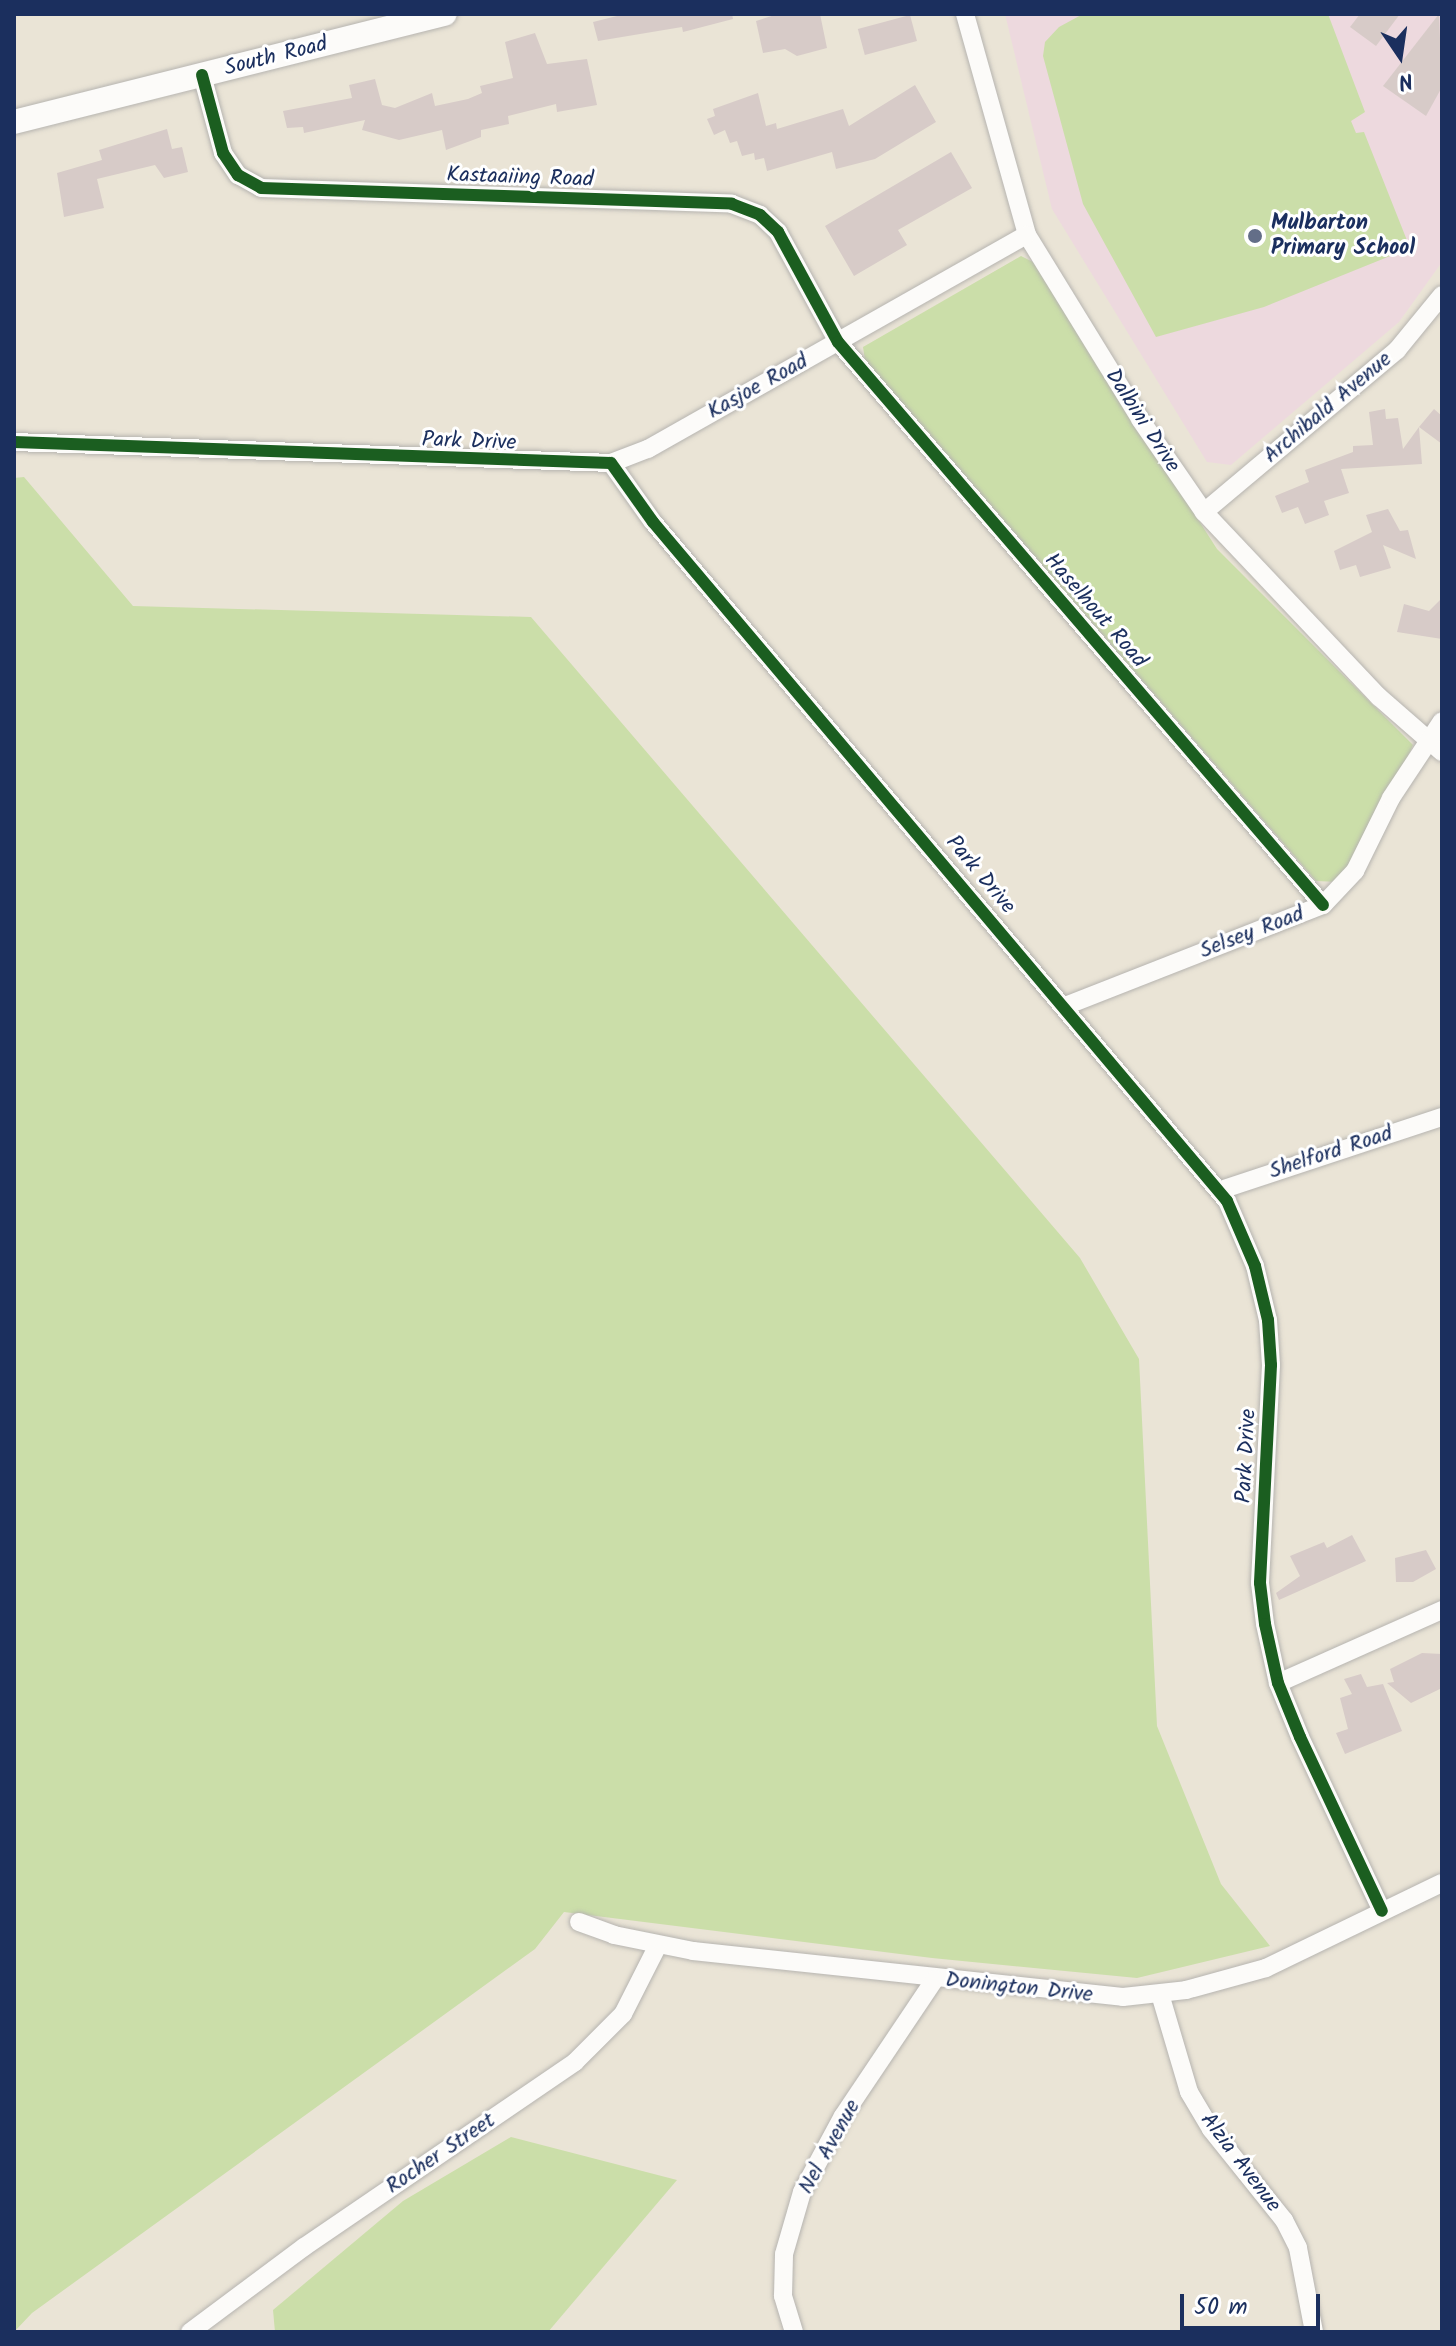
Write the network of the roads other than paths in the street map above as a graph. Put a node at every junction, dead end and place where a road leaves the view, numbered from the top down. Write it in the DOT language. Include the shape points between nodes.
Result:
graph roads {
  1 [pos="445,14"];
  2 [pos="965,14"];
  3 [pos="202,75"];
  4 [pos="14,122"];
  5 [pos="1027,235"];
  6 [pos="1442,295"];
  7 [pos="838,342"];
  8 [pos="14,442"];
  9 [pos="611,463"];
  10 [pos="1204,512"];
  11 [pos="1442,721"];
  12 [pos="1435,746"];
  13 [pos="1323,905"];
  14 [pos="1065,1006"];
  15 [pos="1442,1117"];
  16 [pos="1221,1190"];
  17 [pos="1442,1610"];
  18 [pos="1278,1683"];
  19 [pos="1442,1883"];
  20 [pos="1382,1911"];
  21 [pos="579,1922"];
  22 [pos="658,1945"];
  23 [pos="935,1979"];
  24 [pos="1160,1994"];
  25 [pos="190,2332"];
  26 [pos="794,2332"];
  27 [pos="1314,2332"];
  1 -- 3 [label="street, South Road"];
  2 -- 5 [label="street, Dalbini Drive"];
  3 -- 4 [label="street, South Road"];
  3 -- 7 [label="street, Kastaaiing Road" via="225,158 247,183 261,188 746,208 778,232"];
  5 -- 7 [label="street, Kasjoe Road"];
  5 -- 10 [label="street, Dalbini Drive"];
  6 -- 10 [label="street, Archibald Avenue" via="1397,350"];
  7 -- 9 [label="street, Kasjoe Road" via="648,449"];
  7 -- 13 [label="street, Haselhout Road"];
  8 -- 9 [label="street, Park Drive"];
  9 -- 14 [label="street, Park Drive" via="662,533"];
  10 -- 12 [label="street, Dalbini Drive"];
  11 -- 12 [label="street, Selsey Road"];
  12 -- 13 [label="street, Selsey Road" via="1355,871"];
  13 -- 14 [label="street, Selsey Road"];
  14 -- 16 [label="street, Park Drive"];
  15 -- 16 [label="street, Shelford Road"];
  16 -- 18 [label="street, Park Drive" via="1255,1266 1268,1320 1271,1365 1260,1583"];
  17 -- 18 [label="street"];
  18 -- 20 [label="street, Park Drive"];
  19 -- 20 [label="street, Donington Drive"];
  20 -- 24 [label="street, Donington Drive" via="1266,1968"];
  21 -- 22 [label="street, Donington Drive"];
  22 -- 23 [label="street, Donington Drive"];
  22 -- 25 [label="street, Rocher Street" via="623,2014 575,2062 304,2247"];
  23 -- 24 [label="street, Donington Drive" via="1106,1998"];
  23 -- 26 [label="street, Nel Avenue" via="843,2116 802,2192 784,2254 783,2296"];
  24 -- 27 [label="street, Alzia Avenue" via="1189,2092 1211,2129 1284,2220 1298,2248"];
}
